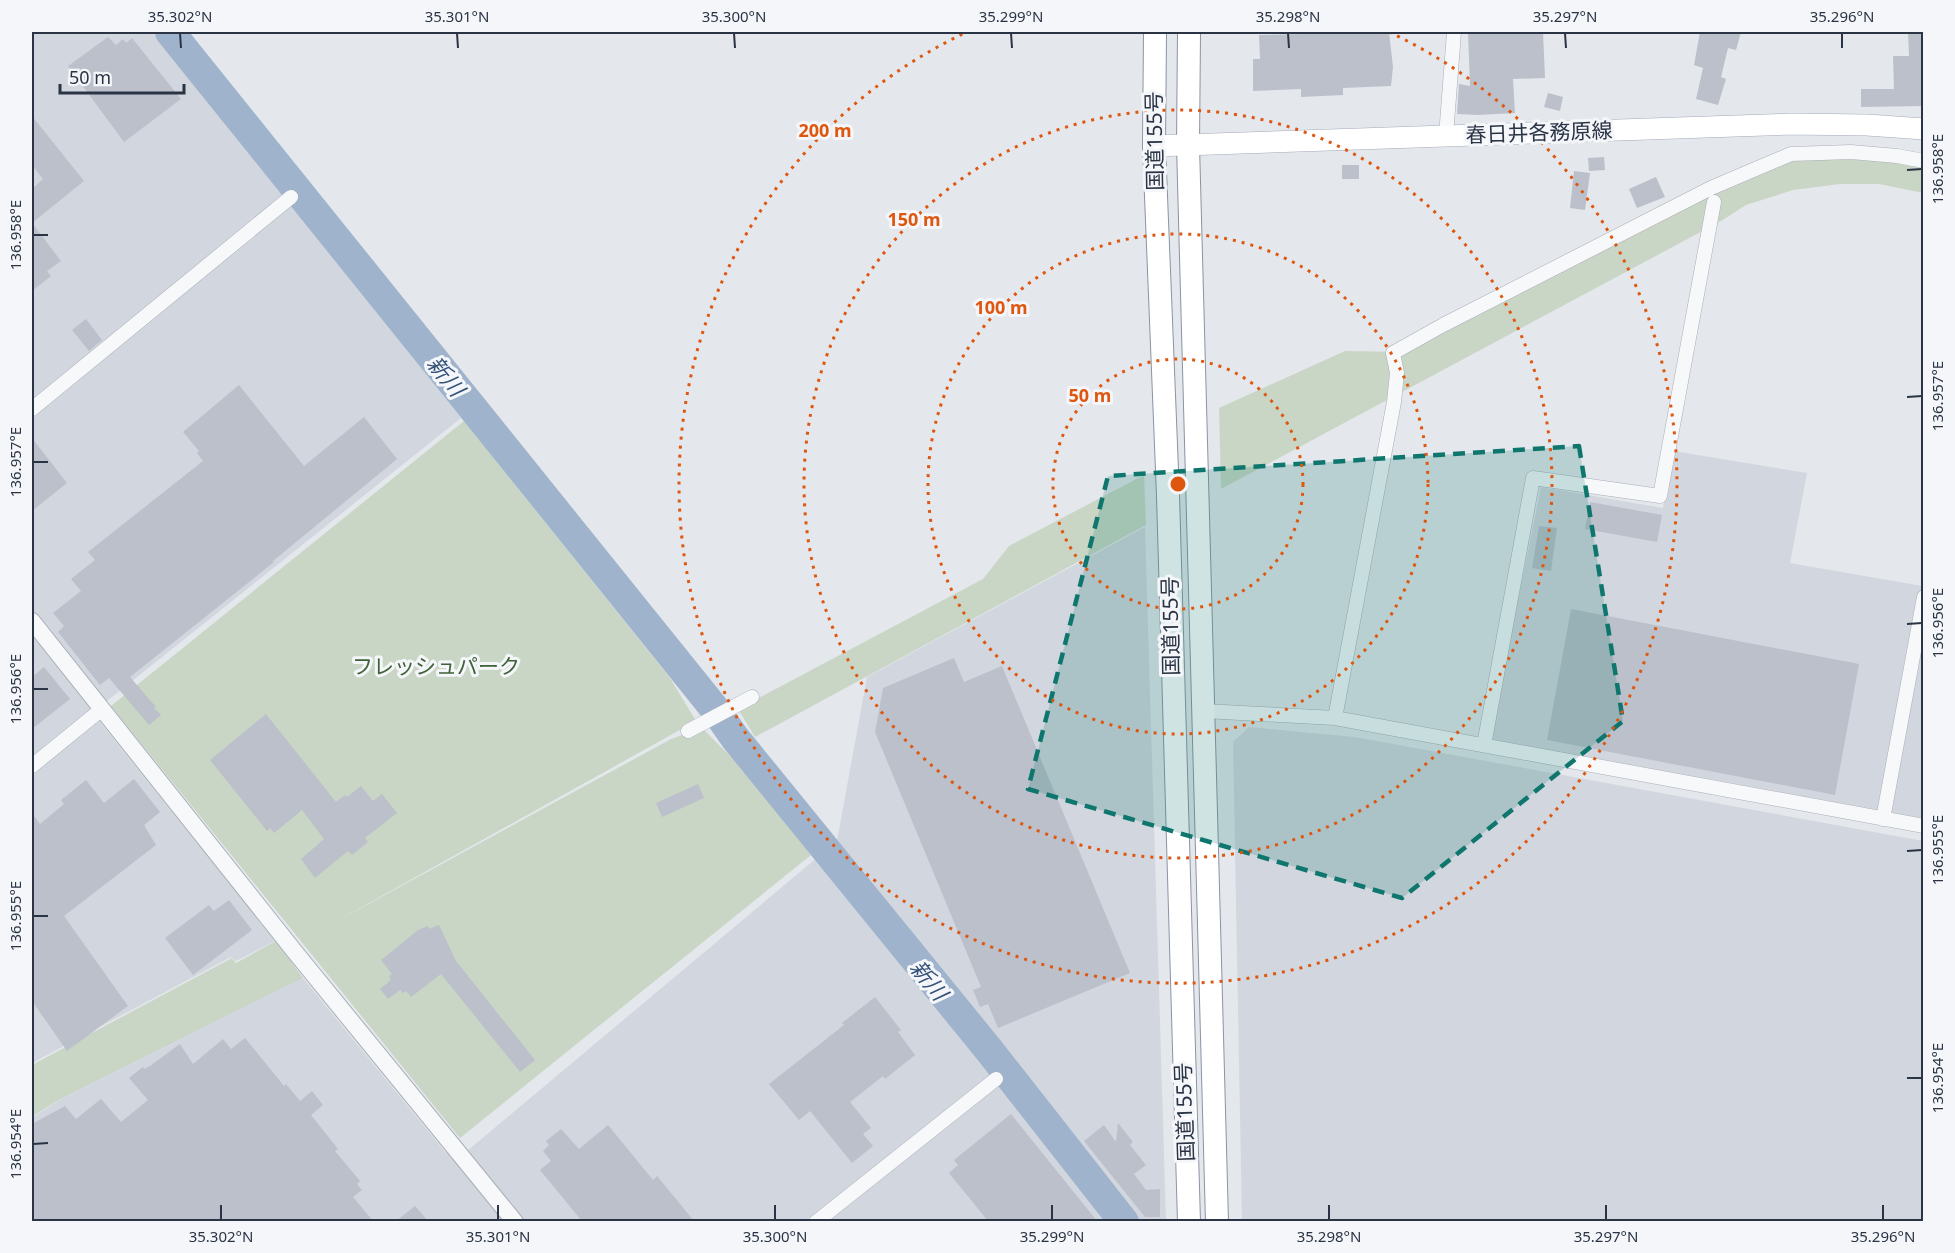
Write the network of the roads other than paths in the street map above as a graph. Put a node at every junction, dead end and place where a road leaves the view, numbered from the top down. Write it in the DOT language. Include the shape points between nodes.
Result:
graph roads {
  1 [pos="1155,32"];
  2 [pos="1189,32"];
  3 [pos="1454,32"];
  4 [pos="1923,129"];
  5 [pos="1446,136"];
  6 [pos="1188,145"];
  7 [pos="1154,146"];
  8 [pos="1923,161"];
  9 [pos="291,197"];
  10 [pos="1714,202"];
  11 [pos="32,409"];
  12 [pos="1923,597"];
  13 [pos="32,621"];
  14 [pos="752,697"];
  15 [pos="102,709"];
  16 [pos="1204,711"];
  17 [pos="1335,718"];
  18 [pos="688,731"];
  19 [pos="1484,745"];
  20 [pos="32,766"];
  21 [pos="1883,819"];
  22 [pos="1923,826"];
  23 [pos="996,1079"];
  24 [pos="515,1221"];
  25 [pos="816,1221"];
  26 [pos="1189,1221"];
  27 [pos="1217,1221"];
  1 -- 7 [label="highway, 国道155号"];
  2 -- 6 [label="highway, 国道155号"];
  3 -- 5 [label="street"];
  4 -- 5 [label="main road, 春日井各務原線" via="1792,124"];
  5 -- 6 [label="main road, 春日井各務原線"];
  6 -- 7 [label="main road, 春日井各務原線"];
  6 -- 16 [label="highway, 国道155号"];
  7 -- 26 [label="highway, 国道155号"];
  8 -- 17 [label="street" via="1851,152 1791,154 1711,188 1393,352 1397,373 1394,402"];
  9 -- 11 [label="street"];
  10 -- 19 [label="street" via="1660,496 1533,478"];
  12 -- 21 [label="street"];
  13 -- 15 [label="street"];
  14 -- 18 [label="street"];
  15 -- 20 [label="street"];
  15 -- 24 [label="street"];
  16 -- 17 [label="street"];
  16 -- 27 [label="highway, 国道155号"];
  17 -- 19 [label="street"];
  19 -- 21 [label="street"];
  21 -- 22 [label="street"];
  23 -- 25 [label="street"];
}
